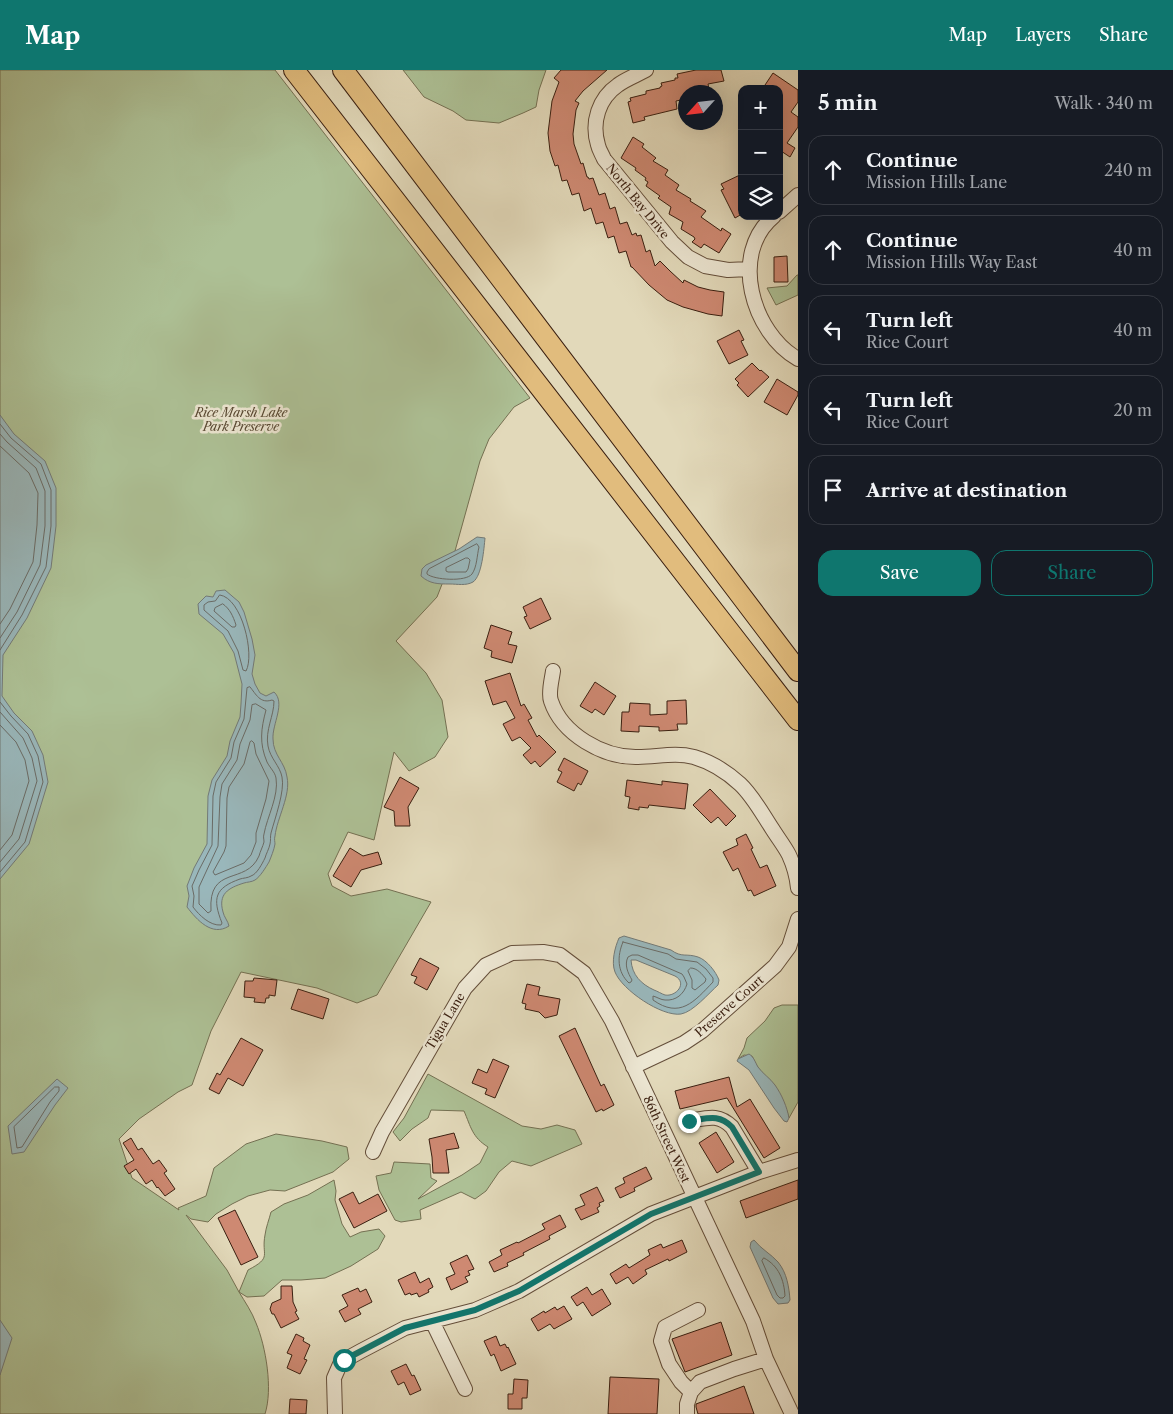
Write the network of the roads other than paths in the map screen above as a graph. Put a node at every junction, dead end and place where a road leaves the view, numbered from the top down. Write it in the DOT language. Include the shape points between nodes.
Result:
graph roads {
  1 [pos="294,70"];
  2 [pos="343,70"];
  3 [pos="646,70"];
  4 [pos="798,195"];
  5 [pos="783,208"];
  6 [pos="769,220"];
  7 [pos="749,269"];
  8 [pos="798,359"];
  9 [pos="553,670"];
  10 [pos="798,671"];
  11 [pos="798,720"];
  12 [pos="798,888"];
  13 [pos="798,919"];
  14 [pos="564,957"];
  15 [pos="633,1068"];
  16 [pos="695,1125"];
  17 [pos="373,1152"];
  18 [pos="798,1160"];
  19 [pos="759,1172"];
  20 [pos="694,1197"];
  21 [pos="698,1310"];
  22 [pos="432,1321"];
  23 [pos="766,1359"];
  24 [pos="465,1389"];
  25 [pos="691,1392"];
  26 [pos="335,1414"];
  27 [pos="687,1414"];
  28 [pos="792,1414"];
  1 -- 11 [label="highway"];
  2 -- 10 [label="highway"];
  3 -- 7 [label="street, North Bay Drive" via="606,95 598,111 595,127 597,144 604,159 688,257 704,266"];
  4 -- 5 [label="street"];
  6 -- 7 [label="street" via="752,250"];
  7 -- 8 [label="street" via="753,300 765,324 776,341"];
  9 -- 12 [label="street" via="550,699 559,717 587,743 620,756 669,754 693,757 710,763 741,785 789,855"];
  13 -- 15 [label="street, Preserve Court" via="789,947 775,966 702,1031"];
  14 -- 15 [label="street, 86th Street West" via="584,973 612,1021"];
  14 -- 17 [label="street, Tigua Lane" via="543,952 512,953 486,965 465,988"];
  15 -- 20 [label="street, 86th Street West"];
  16 -- 19 [label="street" via="713,1117 727,1122"];
  18 -- 19 [label="street"];
  19 -- 20 [label="street"];
  20 -- 22 [label="street" via="651,1214 519,1291 475,1310"];
  20 -- 23 [label="street, 86th Street West" via="753,1321"];
  21 -- 25 [label="street" via="665,1327 662,1341 669,1364"];
  22 -- 24 [label="street"];
  22 -- 26 [label="street" via="405,1328 341,1362 334,1378"];
  23 -- 25 [label="street" via="700,1382"];
  23 -- 28 [label="street, 86th Street West"];
  25 -- 27 [label="street"];
}
